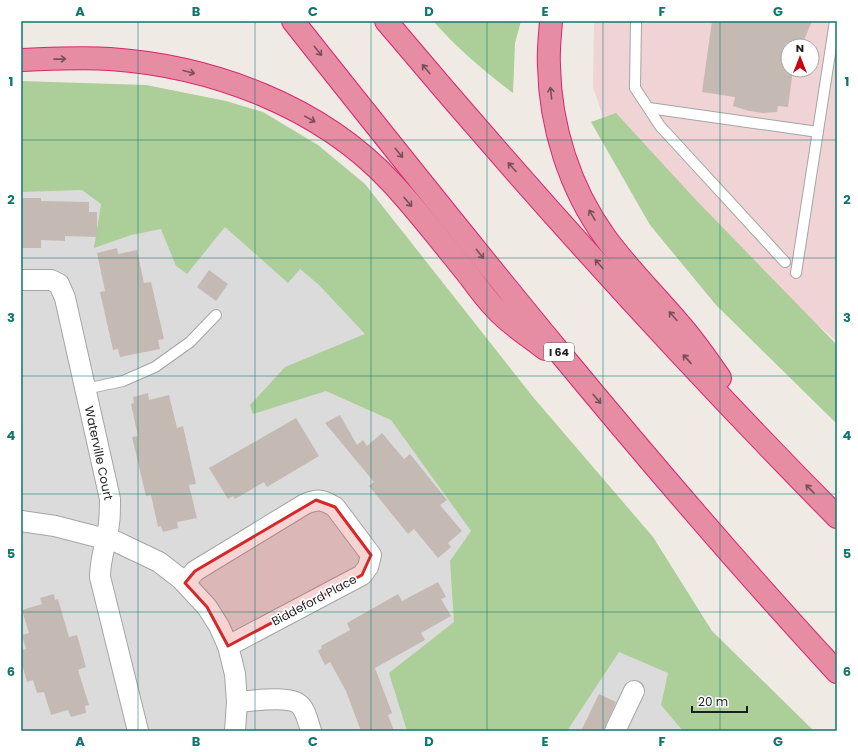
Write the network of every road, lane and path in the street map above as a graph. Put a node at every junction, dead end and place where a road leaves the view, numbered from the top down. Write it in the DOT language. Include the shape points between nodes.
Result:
graph roads {
  1 [pos="294,21"];
  2 [pos="386,21"];
  3 [pos="551,21"];
  4 [pos="636,21"];
  5 [pos="834,21"];
  6 [pos="834,49"];
  7 [pos="21,60"];
  8 [pos="648,108"];
  9 [pos="818,132"];
  10 [pos="785,262"];
  11 [pos="796,273"];
  12 [pos="21,280"];
  13 [pos="216,315"];
  14 [pos="579,377"];
  15 [pos="85,389"];
  16 [pos="781,459"];
  17 [pos="837,517"];
  18 [pos="21,521"];
  19 [pos="107,539"];
  20 [pos="185,583"];
  21 [pos="228,646"];
  22 [pos="837,672"];
  23 [pos="634,691"];
  24 [pos="237,702"];
  25 [pos="138,731"];
  26 [pos="235,731"];
  27 [pos="311,731"];
  28 [pos="615,731"];
  1 -- 14 [label="highway, I 64, one-way"];
  16 -- 2 [label="highway, one-way" via="635,304 462,112"];
  16 -- 3 [label="highway, one-way" via="683,328 604,236 580,194 566,159 553,111 548,68"];
  4 -- 8 [label="lane" via="635,88"];
  5 -- 6 [label="lane"];
  6 -- 9 [label="lane"];
  7 -- 14 [label="highway, one-way" via="109,59 184,70 248,90 312,120 353,147 378,169 410,204 496,310"];
  8 -- 9 [label="lane"];
  8 -- 10 [label="lane" via="660,126"];
  9 -- 11 [label="lane"];
  12 -- 15 [label="street, Waterville Court" via="51,280 59,284 65,298"];
  13 -- 15 [label="lane" via="190,342 155,367 124,381"];
  14 -- 22 [label="highway, I 64, one-way" via="690,507"];
  15 -- 19 [label="street, Waterville Court" via="110,499"];
  17 -- 16 [label="highway, one-way"];
  18 -- 19 [label="street" via="55,526"];
  19 -- 20 [label="street" via="159,562"];
  19 -- 25 [label="street, Waterville Court" via="100,564 100,577"];
  20 -- 21 [label="street" via="207,607"];
  20 -- 21 [label="street, Biddeford Place" via="195,571 305,504 316,500 335,507 371,556 362,575"];
  21 -- 24 [label="street" via="235,674"];
  23 -- 28 [label="street"];
  24 -- 26 [label="street"];
  24 -- 27 [label="street" via="293,701 304,711"];
}
